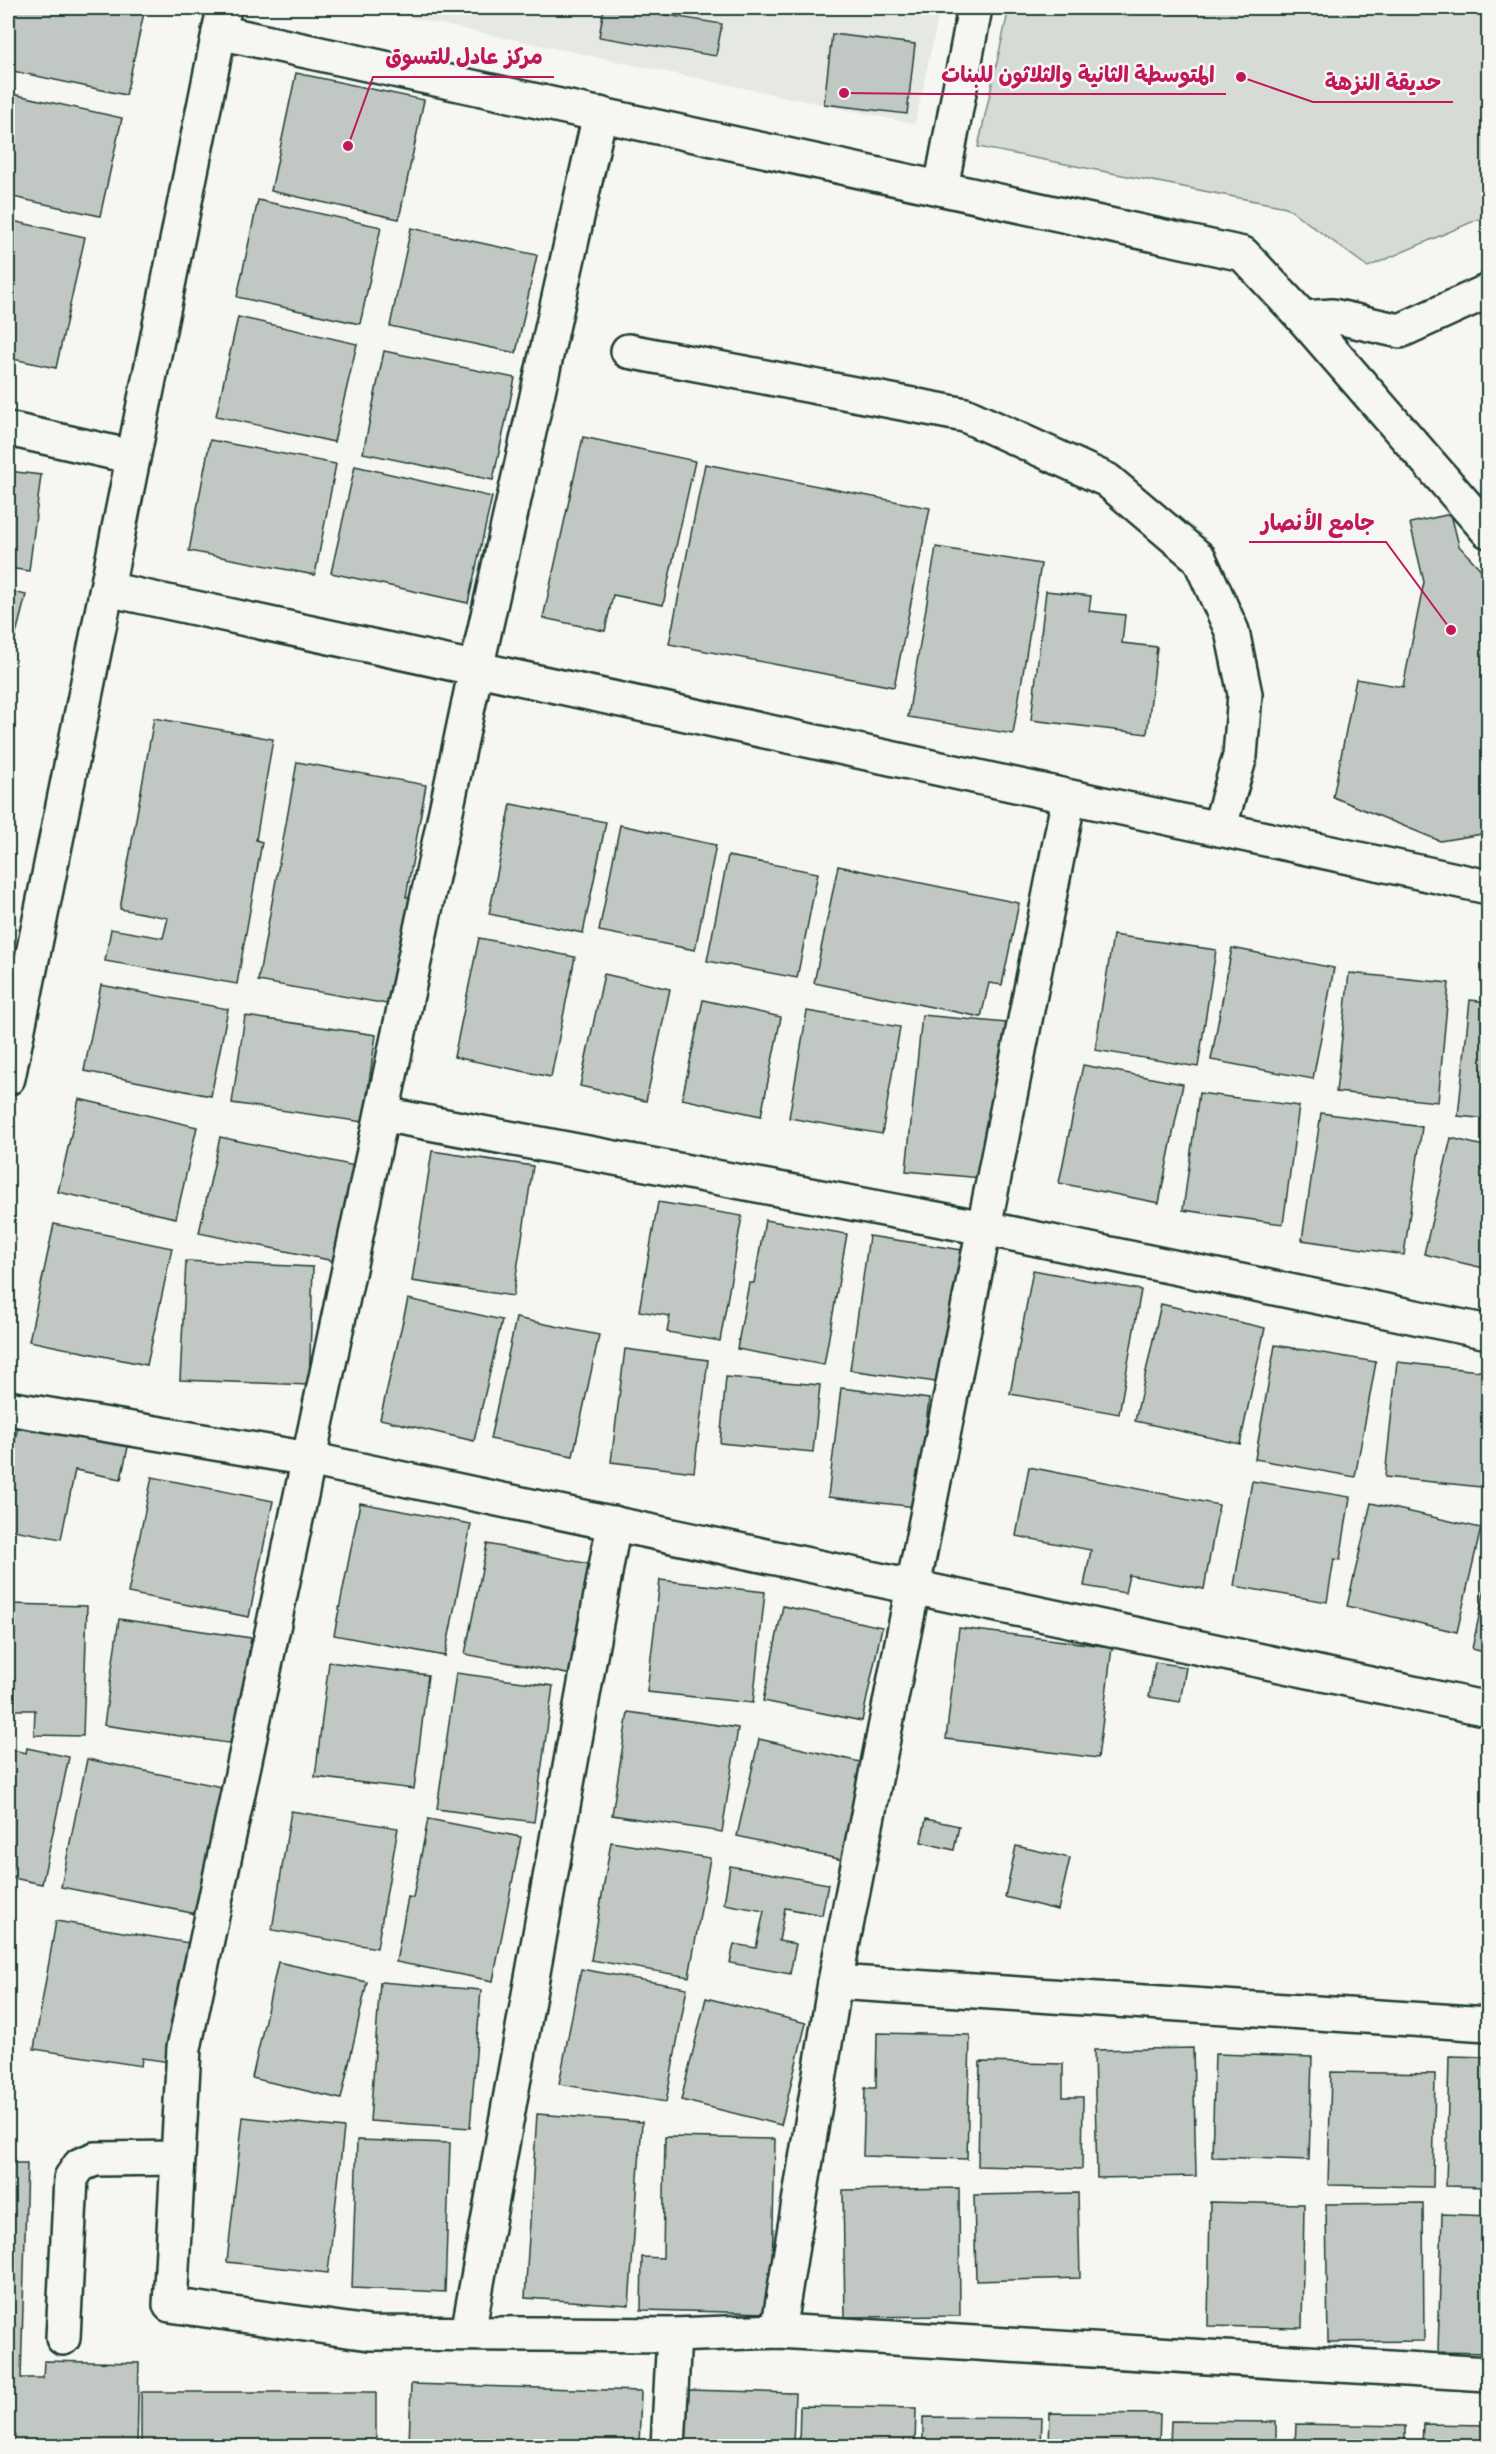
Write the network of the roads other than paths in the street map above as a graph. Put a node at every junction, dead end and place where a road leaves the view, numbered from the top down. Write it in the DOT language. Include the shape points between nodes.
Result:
graph roads {
  1 [pos="975,8"];
  2 [pos="222,20"];
  3 [pos="600,114"];
  4 [pos="941,188"];
  5 [pos="1488,291"];
  6 [pos="1303,318"];
  7 [pos="628,351"];
  8 [pos="8,429"];
  9 [pos="133,457"];
  10 [pos="1488,531"];
  11 [pos="107,589"];
  12 [pos="476,669"];
  13 [pos="1069,797"];
  14 [pos="1219,829"];
  15 [pos="1488,887"];
  16 [pos="8,1078"];
  17 [pos="382,1114"];
  18 [pos="984,1228"];
  19 [pos="1488,1332"];
  20 [pos="8,1408"];
  21 [pos="309,1459"];
  22 [pos="614,1523"];
  23 [pos="914,1587"];
  24 [pos="1488,1708"];
  25 [pos="835,1982"];
  26 [pos="1488,2024"];
  27 [pos="178,2158"];
  28 [pos="778,2331"];
  29 [pos="468,2333"];
  30 [pos="674,2335"];
  31 [pos="63,2338"];
  32 [pos="1488,2374"];
  33 [pos="668,2446"];
  1 -- 4 [label="street"];
  2 -- 3 [label="street"];
  2 -- 9 [label="street"];
  3 -- 4 [label="street"];
  3 -- 12 [label="street"];
  4 -- 6 [label="street" via="1243,254"];
  5 -- 6 [label="street" via="1400,331 1333,316"];
  6 -- 10 [label="street"];
  7 -- 14 [label="street" via="965,415 1107,480 1199,558 1232,632 1245,694 1240,756"];
  8 -- 9 [label="street"];
  9 -- 11 [label="street"];
  11 -- 12 [label="street"];
  11 -- 16 [label="street"];
  12 -- 13 [label="street"];
  12 -- 17 [label="street"];
  13 -- 14 [label="street"];
  13 -- 18 [label="street"];
  14 -- 15 [label="street"];
  17 -- 18 [label="street"];
  17 -- 21 [label="street"];
  18 -- 19 [label="street"];
  18 -- 23 [label="street"];
  20 -- 21 [label="street"];
  21 -- 22 [label="street"];
  21 -- 27 [label="street" via="184,2048"];
  22 -- 23 [label="street"];
  22 -- 29 [label="street"];
  23 -- 24 [label="street"];
  23 -- 25 [label="street"];
  25 -- 26 [label="street"];
  25 -- 28 [label="street"];
  27 -- 29 [label="street" via="170,2305 369,2333"];
  27 -- 31 [label="street" via="95,2159 80,2165 71,2178"];
  28 -- 30 [label="street"];
  28 -- 32 [label="street"];
  29 -- 30 [label="street"];
  30 -- 33 [label="street"];
}
